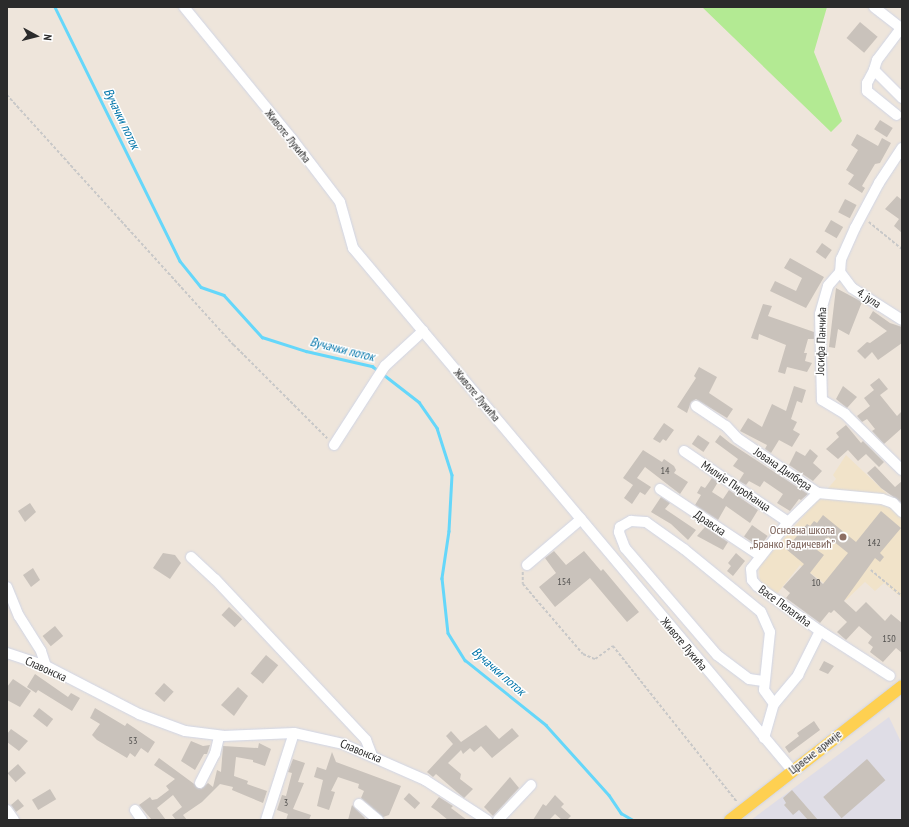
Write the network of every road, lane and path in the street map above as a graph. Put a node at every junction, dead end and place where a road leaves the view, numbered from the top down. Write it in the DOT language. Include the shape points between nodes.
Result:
graph roads {
  1 [pos="184,7"];
  2 [pos="874,7"];
  3 [pos="902,28"];
  4 [pos="874,70"];
  5 [pos="7,95"];
  6 [pos="902,98"];
  7 [pos="897,115"];
  8 [pos="902,148"];
  9 [pos="861,215"];
  10 [pos="902,249"];
  11 [pos="840,272"];
  12 [pos="902,320"];
  13 [pos="423,331"];
  14 [pos="696,406"];
  15 [pos="334,445"];
  16 [pos="684,450"];
  17 [pos="902,470"];
  18 [pos="660,489"];
  19 [pos="818,493"];
  20 [pos="902,512"];
  21 [pos="581,519"];
  22 [pos="788,522"];
  23 [pos="761,556"];
  24 [pos="191,558"];
  25 [pos="527,565"];
  26 [pos="871,570"];
  27 [pos="7,587"];
  28 [pos="902,596"];
  29 [pos="820,632"];
  30 [pos="7,653"];
  31 [pos="46,666"];
  32 [pos="890,676"];
  33 [pos="763,681"];
  34 [pos="902,686"];
  35 [pos="774,704"];
  36 [pos="294,733"];
  37 [pos="219,736"];
  38 [pos="764,738"];
  39 [pos="372,756"];
  40 [pos="792,770"];
  41 [pos="200,783"];
  42 [pos="531,785"];
  43 [pos="358,804"];
  44 [pos="743,809"];
  45 [pos="7,810"];
  46 [pos="135,810"];
  47 [pos="14,820"];
  48 [pos="142,820"];
  49 [pos="266,820"];
  50 [pos="378,820"];
  51 [pos="487,820"];
  52 [pos="498,820"];
  53 [pos="730,820"];
  1 -- 13 [label="street, Животе Лукића" via="340,202 353,248"];
  2 -- 3 [label="street"];
  3 -- 4 [label="street" via="877,60"];
  4 -- 6 [label="street"];
  4 -- 7 [label="street" via="867,83 867,91"];
  5 -- 15 [label="path" via="234,345"];
  8 -- 9 [label="street, Јосифа Панчића"];
  9 -- 10 [label="path"];
  9 -- 11 [label="street, Јосифа Панчића" via="841,259"];
  11 -- 12 [label="street, 4. јула" via="852,288"];
  11 -- 17 [label="street, Јосифа Панчића" via="828,286 820,314 822,400 845,414"];
  13 -- 15 [label="street" via="384,368"];
  13 -- 21 [label="street, Животе Лукића"];
  14 -- 19 [label="street, Јована Дилбера" via="726,426 737,438"];
  16 -- 22 [label="street, Милије Пироћанца"];
  18 -- 23 [label="street, Дравска"];
  19 -- 20 [label="street, Јована Дилбера" via="882,498 893,503"];
  19 -- 22 [label="street, Васе Пелагића"];
  21 -- 25 [label="street"];
  21 -- 38 [label="street, Животе Лукића"];
  22 -- 23 [label="street, Васе Пелагића"];
  23 -- 29 [label="street, Васе Пелагића" via="751,569 753,582"];
  24 -- 39 [label="street" via="215,579 366,740"];
  25 -- 44 [label="path" via="523,570 523,584 583,654 595,659 613,646"];
  26 -- 28 [label="path"];
  27 -- 31 [label="street" via="19,616 41,651"];
  29 -- 32 [label="street"];
  29 -- 35 [label="street, Васе Пелагића" via="798,675"];
  30 -- 31 [label="street, Славонска"];
  31 -- 37 [label="street, Славонска" via="100,696 168,726"];
  33 -- 33 [label="street" via="770,632 761,612 684,549 646,522 631,521 620,527 619,532 625,548 717,655 749,679"];
  33 -- 35 [label="street" via="766,695"];
  34 -- 40 [label="main road, Црвене армије"];
  35 -- 38 [label="street"];
  36 -- 37 [label="street, Славонска"];
  36 -- 39 [label="street, Славонска" via="326,738"];
  36 -- 49 [label="street"];
  37 -- 41 [label="street" via="215,754"];
  38 -- 40 [label="street, Животе Лукића"];
  39 -- 51 [label="street, Славонска" via="430,783"];
  40 -- 44 [label="main road, Црвене армије"];
  42 -- 52 [label="street"];
  43 -- 50 [label="street"];
  44 -- 53 [label="main road, Црвене армије"];
  45 -- 47 [label="street"];
  46 -- 48 [label="street"];
}
